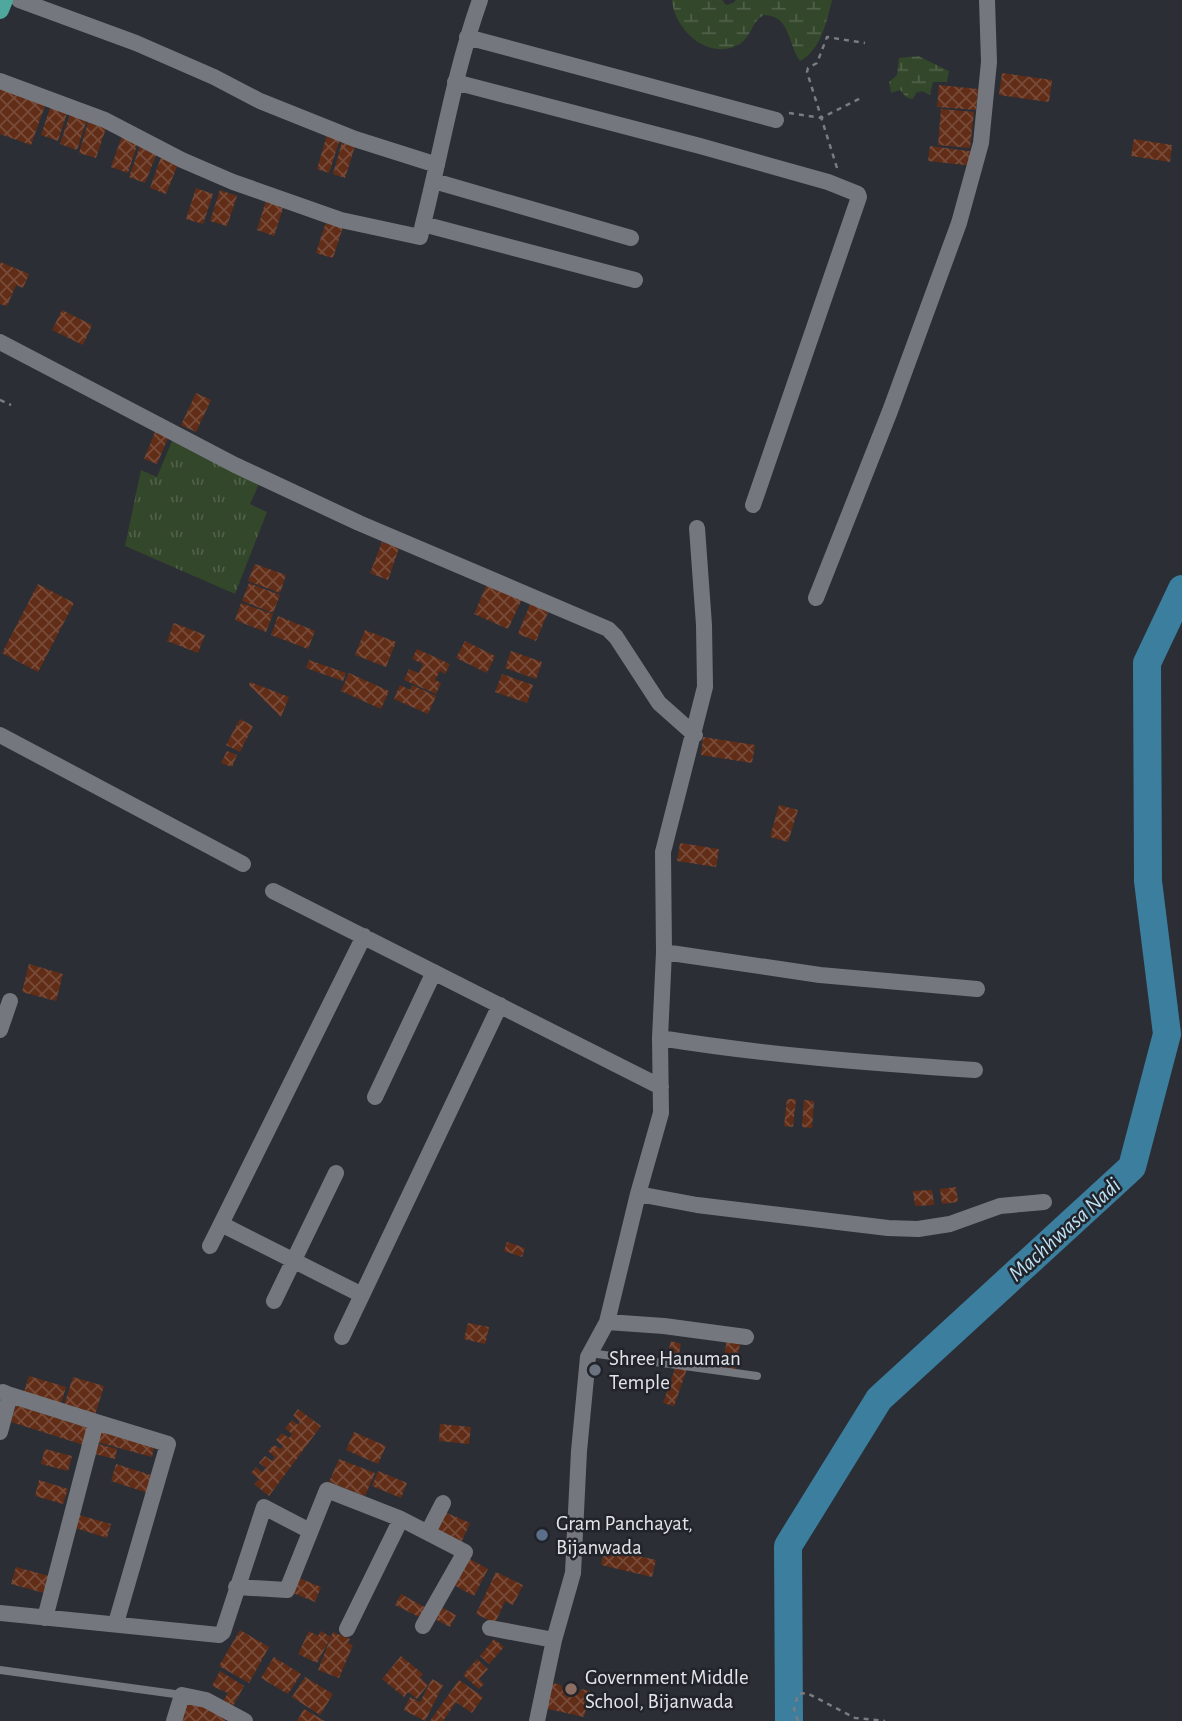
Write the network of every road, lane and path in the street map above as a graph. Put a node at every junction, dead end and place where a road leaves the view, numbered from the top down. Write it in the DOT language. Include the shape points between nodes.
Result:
graph roads {
  1 [pos="4,0"];
  2 [pos="19,0"];
  3 [pos="480,0"];
  4 [pos="987,0"];
  5 [pos="0,10"];
  6 [pos="467,37"];
  7 [pos="865,43"];
  8 [pos="0,81"];
  9 [pos="455,82"];
  10 [pos="861,98"];
  11 [pos="821,118"];
  12 [pos="771,119"];
  13 [pos="435,173"];
  14 [pos="838,186"];
  15 [pos="423,224"];
  16 [pos="632,238"];
  17 [pos="635,280"];
  18 [pos="0,342"];
  19 [pos="0,400"];
  20 [pos="10,405"];
  21 [pos="753,505"];
  22 [pos="697,528"];
  23 [pos="816,598"];
  24 [pos="0,735"];
  25 [pos="695,735"];
  26 [pos="243,864"];
  27 [pos="273,891"];
  28 [pos="364,936"];
  29 [pos="664,952"];
  30 [pos="435,972"];
  31 [pos="977,989"];
  32 [pos="10,1001"];
  33 [pos="500,1005"];
  34 [pos="0,1030"];
  35 [pos="660,1038"];
  36 [pos="975,1070"];
  37 [pos="661,1087"];
  38 [pos="375,1097"];
  39 [pos="337,1173"];
  40 [pos="638,1194"];
  41 [pos="1044,1202"];
  42 [pos="221,1224"];
  43 [pos="210,1247"];
  44 [pos="294,1261"];
  45 [pos="362,1294"];
  46 [pos="274,1301"];
  47 [pos="607,1322"];
  48 [pos="342,1336"];
  49 [pos="746,1337"];
  50 [pos="590,1353"];
  51 [pos="757,1376"];
  52 [pos="5,1393"];
  53 [pos="96,1422"];
  54 [pos="0,1432"];
  55 [pos="443,1503"];
  56 [pos="401,1519"];
  57 [pos="310,1531"];
  58 [pos="428,1532"];
  59 [pos="236,1587"];
  60 [pos="0,1613"];
  61 [pos="45,1618"];
  62 [pos="116,1623"];
  63 [pos="423,1626"];
  64 [pos="490,1628"];
  65 [pos="347,1629"];
  66 [pos="554,1640"];
  67 [pos="0,1670"];
  68 [pos="182,1695"];
  69 [pos="867,1720"];
  70 [pos="174,1721"];
  71 [pos="245,1721"];
  72 [pos="537,1721"];
  73 [pos="798,1721"];
  74 [pos="885,1721"];
  1 -- 5 [label="main road"];
  2 -- 13 [label="street" via="136,43 260,101"];
  3 -- 6 [label="street"];
  4 -- 23 [label="street" via="989,62 981,143 959,223"];
  6 -- 9 [label="street"];
  6 -- 12 [label="street"];
  7 -- 11 [label="path" via="827,37 817,63 808,68"];
  8 -- 15 [label="street" via="106,120 233,182 341,220 420,237"];
  9 -- 13 [label="street"];
  9 -- 14 [label="street"];
  10 -- 11 [label="path"];
  11 -- 12 [label="path" via="782,112"];
  11 -- 14 [label="path" via="836,160"];
  13 -- 15 [label="street"];
  13 -- 16 [label="street"];
  14 -- 21 [label="street" via="859,197"];
  15 -- 17 [label="street"];
  18 -- 25 [label="street" via="174,434 359,523 608,629 659,703"];
  19 -- 20 [label="path"];
  22 -- 25 [label="street" via="705,687"];
  24 -- 26 [label="street"];
  25 -- 29 [label="street" via="663,852"];
  27 -- 28 [label="street"];
  28 -- 30 [label="street"];
  28 -- 42 [label="street"];
  29 -- 31 [label="street" via="820,975"];
  29 -- 35 [label="street"];
  30 -- 33 [label="street"];
  30 -- 38 [label="street"];
  32 -- 34 [label="street"];
  33 -- 37 [label="street"];
  33 -- 45 [label="street"];
  35 -- 36 [label="street" via="738,1051"];
  35 -- 37 [label="street"];
  37 -- 40 [label="street" via="662,1113"];
  39 -- 44 [label="street"];
  40 -- 41 [label="street" via="697,1205 918,1229 950,1224 1000,1206"];
  40 -- 47 [label="street"];
  42 -- 43 [label="street"];
  42 -- 44 [label="street"];
  44 -- 45 [label="street"];
  44 -- 46 [label="street"];
  45 -- 48 [label="street"];
  47 -- 49 [label="street"];
  47 -- 50 [label="street"];
  50 -- 51 [label="lane"];
  50 -- 66 [label="street" via="573,1573"];
  52 -- 53 [label="street"];
  52 -- 54 [label="street"];
  53 -- 61 [label="street"];
  53 -- 62 [label="street" via="168,1444"];
  55 -- 58 [label="street"];
  56 -- 57 [label="street" via="327,1490"];
  56 -- 58 [label="street"];
  56 -- 65 [label="street"];
  57 -- 59 [label="street" via="287,1590"];
  57 -- 59 [label="street" via="264,1507"];
  58 -- 63 [label="street" via="466,1552"];
  59 -- 62 [label="street" via="219,1635"];
  60 -- 61 [label="street"];
  61 -- 62 [label="street"];
  64 -- 66 [label="street"];
  66 -- 72 [label="street"];
  67 -- 68 [label="lane"];
  68 -- 70 [label="street"];
  68 -- 71 [label="street" via="206,1700"];
  69 -- 73 [label="path" via="807,1693 798,1694 794,1709"];
  69 -- 74 [label="path"];
}
